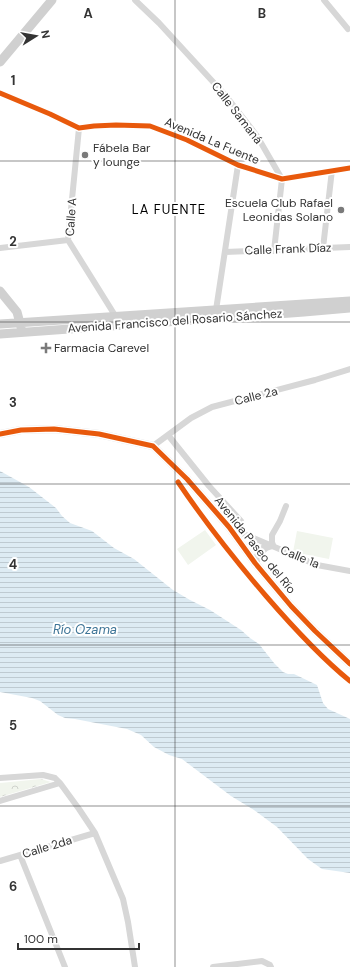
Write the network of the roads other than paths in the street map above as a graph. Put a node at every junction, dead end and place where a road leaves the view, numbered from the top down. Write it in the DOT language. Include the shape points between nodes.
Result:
graph roads {
  1 [pos="52,0"];
  2 [pos="135,0"];
  3 [pos="324,0"];
  4 [pos="348,29"];
  5 [pos="0,62"];
  6 [pos="0,93"];
  7 [pos="79,128"];
  8 [pos="238,165"];
  9 [pos="350,168"];
  10 [pos="332,170"];
  11 [pos="282,179"];
  12 [pos="68,240"];
  13 [pos="350,247"];
  14 [pos="0,248"];
  15 [pos="324,248"];
  16 [pos="274,251"];
  17 [pos="225,252"];
  18 [pos="0,291"];
  19 [pos="350,301"];
  20 [pos="350,308"];
  21 [pos="216,310"];
  22 [pos="116,316"];
  23 [pos="20,323"];
  24 [pos="0,324"];
  25 [pos="22,332"];
  26 [pos="0,334"];
  27 [pos="350,369"];
  28 [pos="0,434"];
  29 [pos="168,435"];
  30 [pos="153,446"];
  31 [pos="286,506"];
  32 [pos="241,521"];
  33 [pos="229,527"];
  34 [pos="272,545"];
  35 [pos="255,563"];
  36 [pos="350,571"];
  37 [pos="350,664"];
  38 [pos="0,778"];
  39 [pos="60,783"];
  40 [pos="0,801"];
  41 [pos="95,833"];
  42 [pos="20,855"];
  43 [pos="0,861"];
  44 [pos="270,966"];
  45 [pos="65,967"];
  46 [pos="135,967"];
  47 [pos="214,967"];
  1 -- 5 [label="main road"];
  2 -- 11 [label="street, Calle Samaná" via="226,96 257,136"];
  3 -- 4 [label="street"];
  6 -- 7 [label="street"];
  7 -- 8 [label="street, Avenida La Fuente" via="150,126 187,140"];
  7 -- 12 [label="street, Calle A"];
  8 -- 11 [label="street, Avenida La Fuente"];
  8 -- 17 [label="street"];
  9 -- 10 [label="street, Avenida La Fuente"];
  10 -- 11 [label="street, Avenida La Fuente"];
  10 -- 15 [label="street"];
  11 -- 16 [label="street"];
  12 -- 14 [label="street"];
  12 -- 22 [label="street, Calle A"];
  13 -- 15 [label="street, Calle Frank Díaz"];
  15 -- 16 [label="street, Calle Frank Díaz"];
  16 -- 17 [label="street, Calle Frank Díaz"];
  17 -- 21 [label="street"];
  18 -- 23 [label="main road" via="17,312"];
  19 -- 21 [label="main road, Avenida Francisco del Rosario Sánchez"];
  20 -- 25 [label="main road, Avenida Francisco del Rosario Sánchez"];
  21 -- 22 [label="main road, Avenida Francisco del Rosario Sánchez"];
  22 -- 23 [label="main road, Avenida Francisco del Rosario Sánchez"];
  23 -- 24 [label="main road, Avenida Francisco del Rosario Sánchez"];
  23 -- 25 [label="main road"];
  25 -- 26 [label="main road, Avenida Francisco del Rosario Sánchez"];
  27 -- 29 [label="street, Calle 2a" via="212,407"];
  28 -- 30 [label="street" via="21,430 54,429 99,434"];
  29 -- 30 [label="street, Calle 2a"];
  29 -- 32 [label="street"];
  30 -- 33 [label="street, Avenida Paseo del Río" via="187,479"];
  31 -- 34 [label="street" via="272,535"];
  33 -- 34 [label="street, Calle 1a"];
  33 -- 35 [label="street, Avenida Paseo del Río"];
  34 -- 35 [label="street" via="261,550"];
  34 -- 36 [label="street, Calle 1a" via="318,565"];
  35 -- 37 [label="street, Avenida Paseo del Río" via="315,631"];
  38 -- 39 [label="street" via="43,775 55,778"];
  39 -- 40 [label="street"];
  39 -- 41 [label="street"];
  41 -- 42 [label="street, Calle 2da"];
  41 -- 46 [label="street" via="124,899"];
  42 -- 43 [label="street, Calle 2da"];
  42 -- 45 [label="street"];
  44 -- 47 [label="street" via="262,961"];
}
